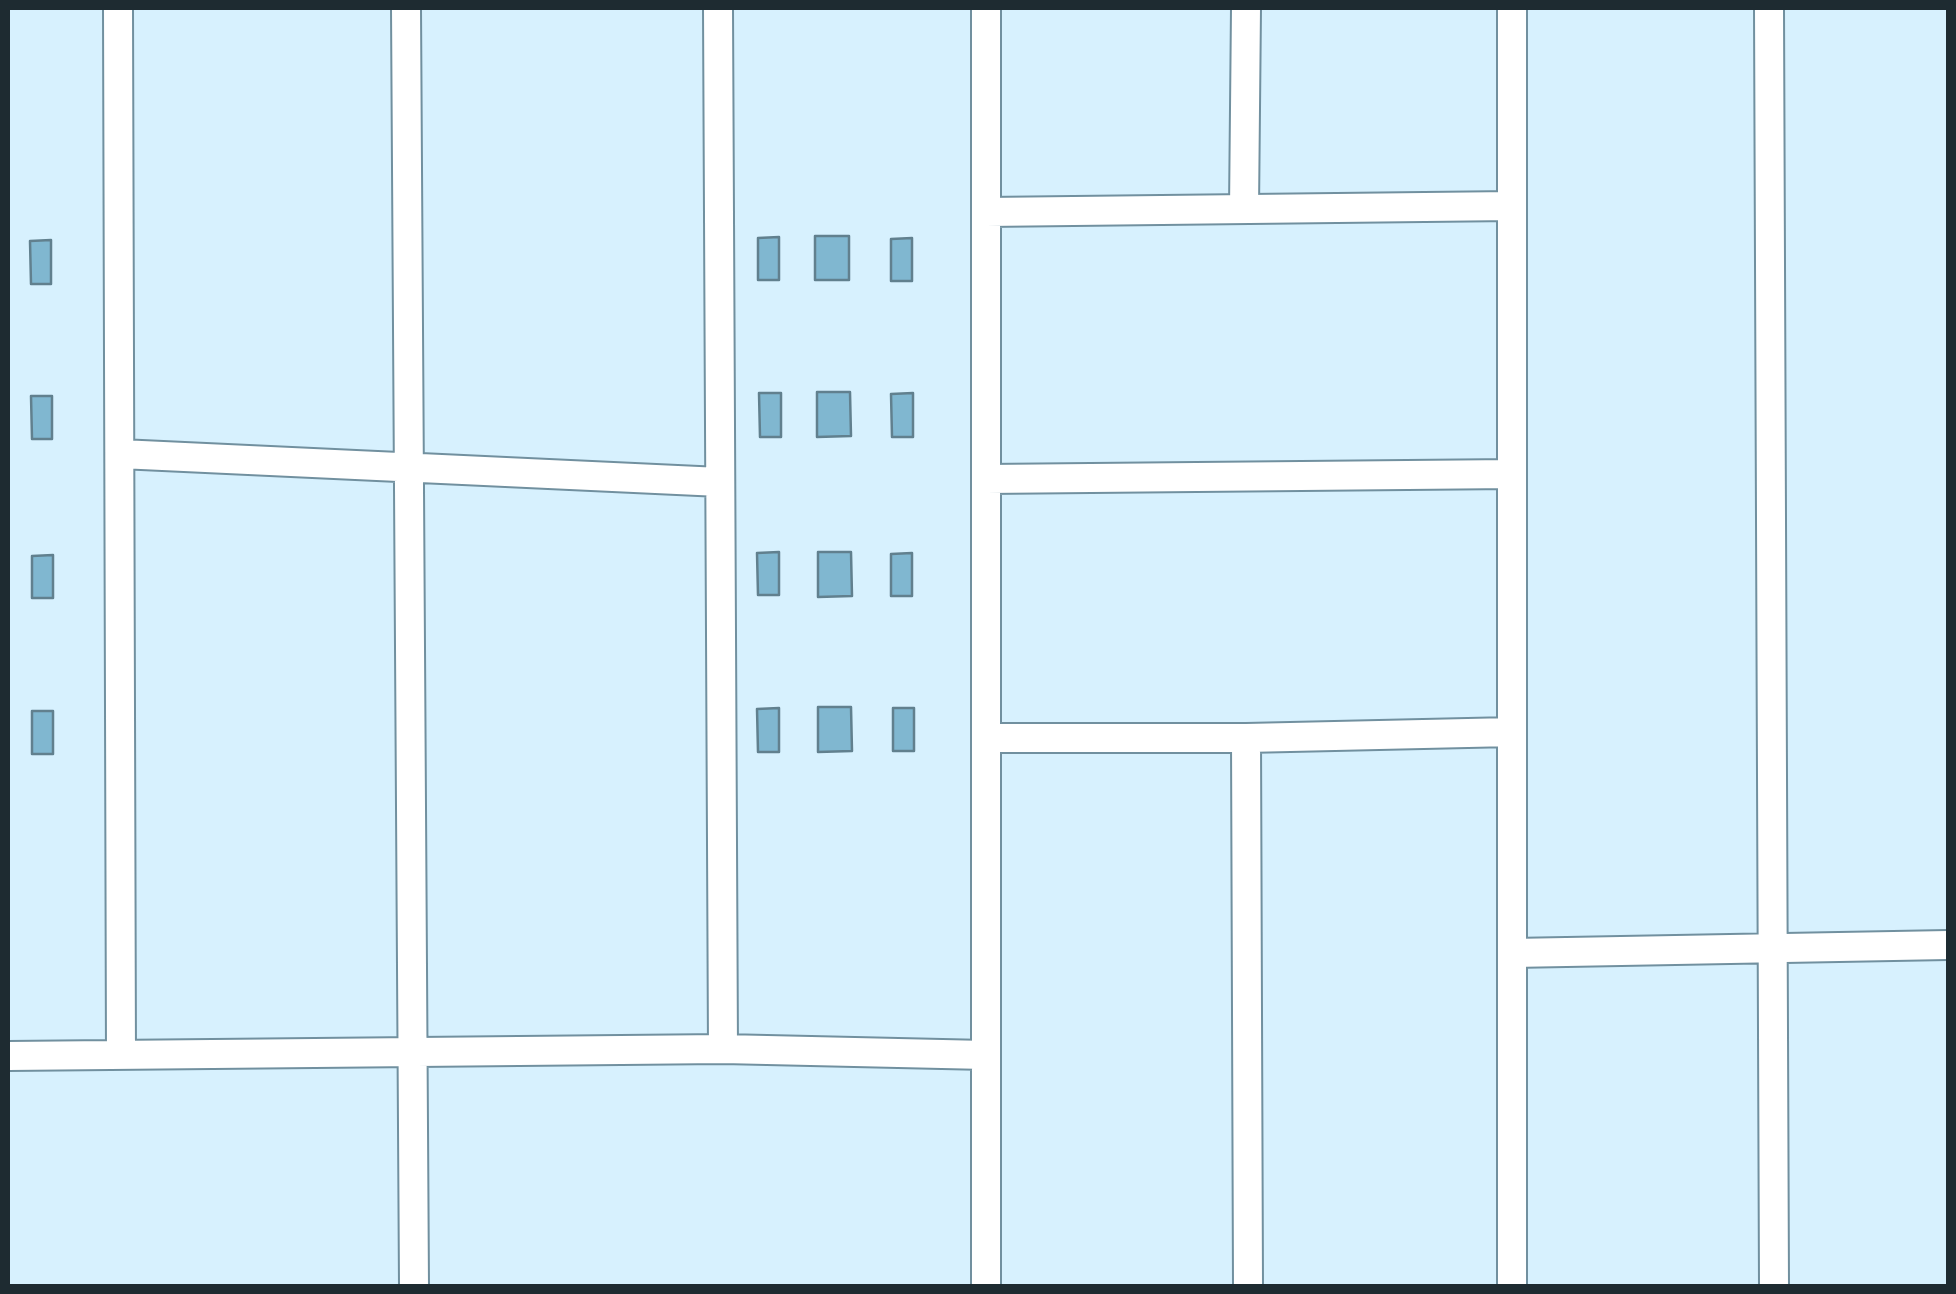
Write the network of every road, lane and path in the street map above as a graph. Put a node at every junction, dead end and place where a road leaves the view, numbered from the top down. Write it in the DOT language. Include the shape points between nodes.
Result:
graph roads {
  1 [pos="118,8"];
  2 [pos="406,8"];
  3 [pos="718,8"];
  4 [pos="986,8"];
  5 [pos="1246,8"];
  6 [pos="1512,8"];
  7 [pos="1768,8"];
  8 [pos="1512,206"];
  9 [pos="1244,209"];
  10 [pos="986,212"];
  11 [pos="120,454"];
  12 [pos="409,467"];
  13 [pos="1512,474"];
  14 [pos="986,479"];
  15 [pos="720,482"];
  16 [pos="1512,732"];
  17 [pos="986,738"];
  18 [pos="1246,738"];
  19 [pos="1948,945"];
  20 [pos="1772,947"];
  21 [pos="1512,953"];
  22 [pos="724,1049"];
  23 [pos="413,1052"];
  24 [pos="121,1055"];
  25 [pos="986,1055"];
  26 [pos="8,1056"];
  27 [pos="414,1286"];
  28 [pos="986,1286"];
  29 [pos="1248,1286"];
  30 [pos="1512,1286"];
  31 [pos="1774,1286"];
  1 -- 11 [label="street"];
  2 -- 12 [label="street"];
  3 -- 15 [label="street"];
  4 -- 10 [label="street"];
  5 -- 9 [label="street"];
  6 -- 8 [label="street"];
  7 -- 20 [label="street"];
  8 -- 9 [label="street"];
  8 -- 13 [label="street"];
  9 -- 10 [label="street"];
  10 -- 14 [label="street"];
  11 -- 12 [label="street"];
  11 -- 24 [label="street"];
  12 -- 15 [label="street"];
  12 -- 23 [label="street"];
  13 -- 14 [label="street"];
  13 -- 16 [label="street"];
  14 -- 17 [label="street"];
  15 -- 22 [label="street"];
  16 -- 18 [label="street"];
  16 -- 21 [label="street"];
  17 -- 18 [label="street"];
  17 -- 25 [label="street"];
  18 -- 29 [label="street"];
  19 -- 20 [label="street"];
  20 -- 21 [label="street"];
  20 -- 31 [label="street"];
  21 -- 30 [label="street"];
  22 -- 23 [label="street"];
  22 -- 25 [label="street"];
  23 -- 24 [label="street"];
  23 -- 27 [label="street"];
  24 -- 26 [label="street"];
  25 -- 28 [label="street"];
}
